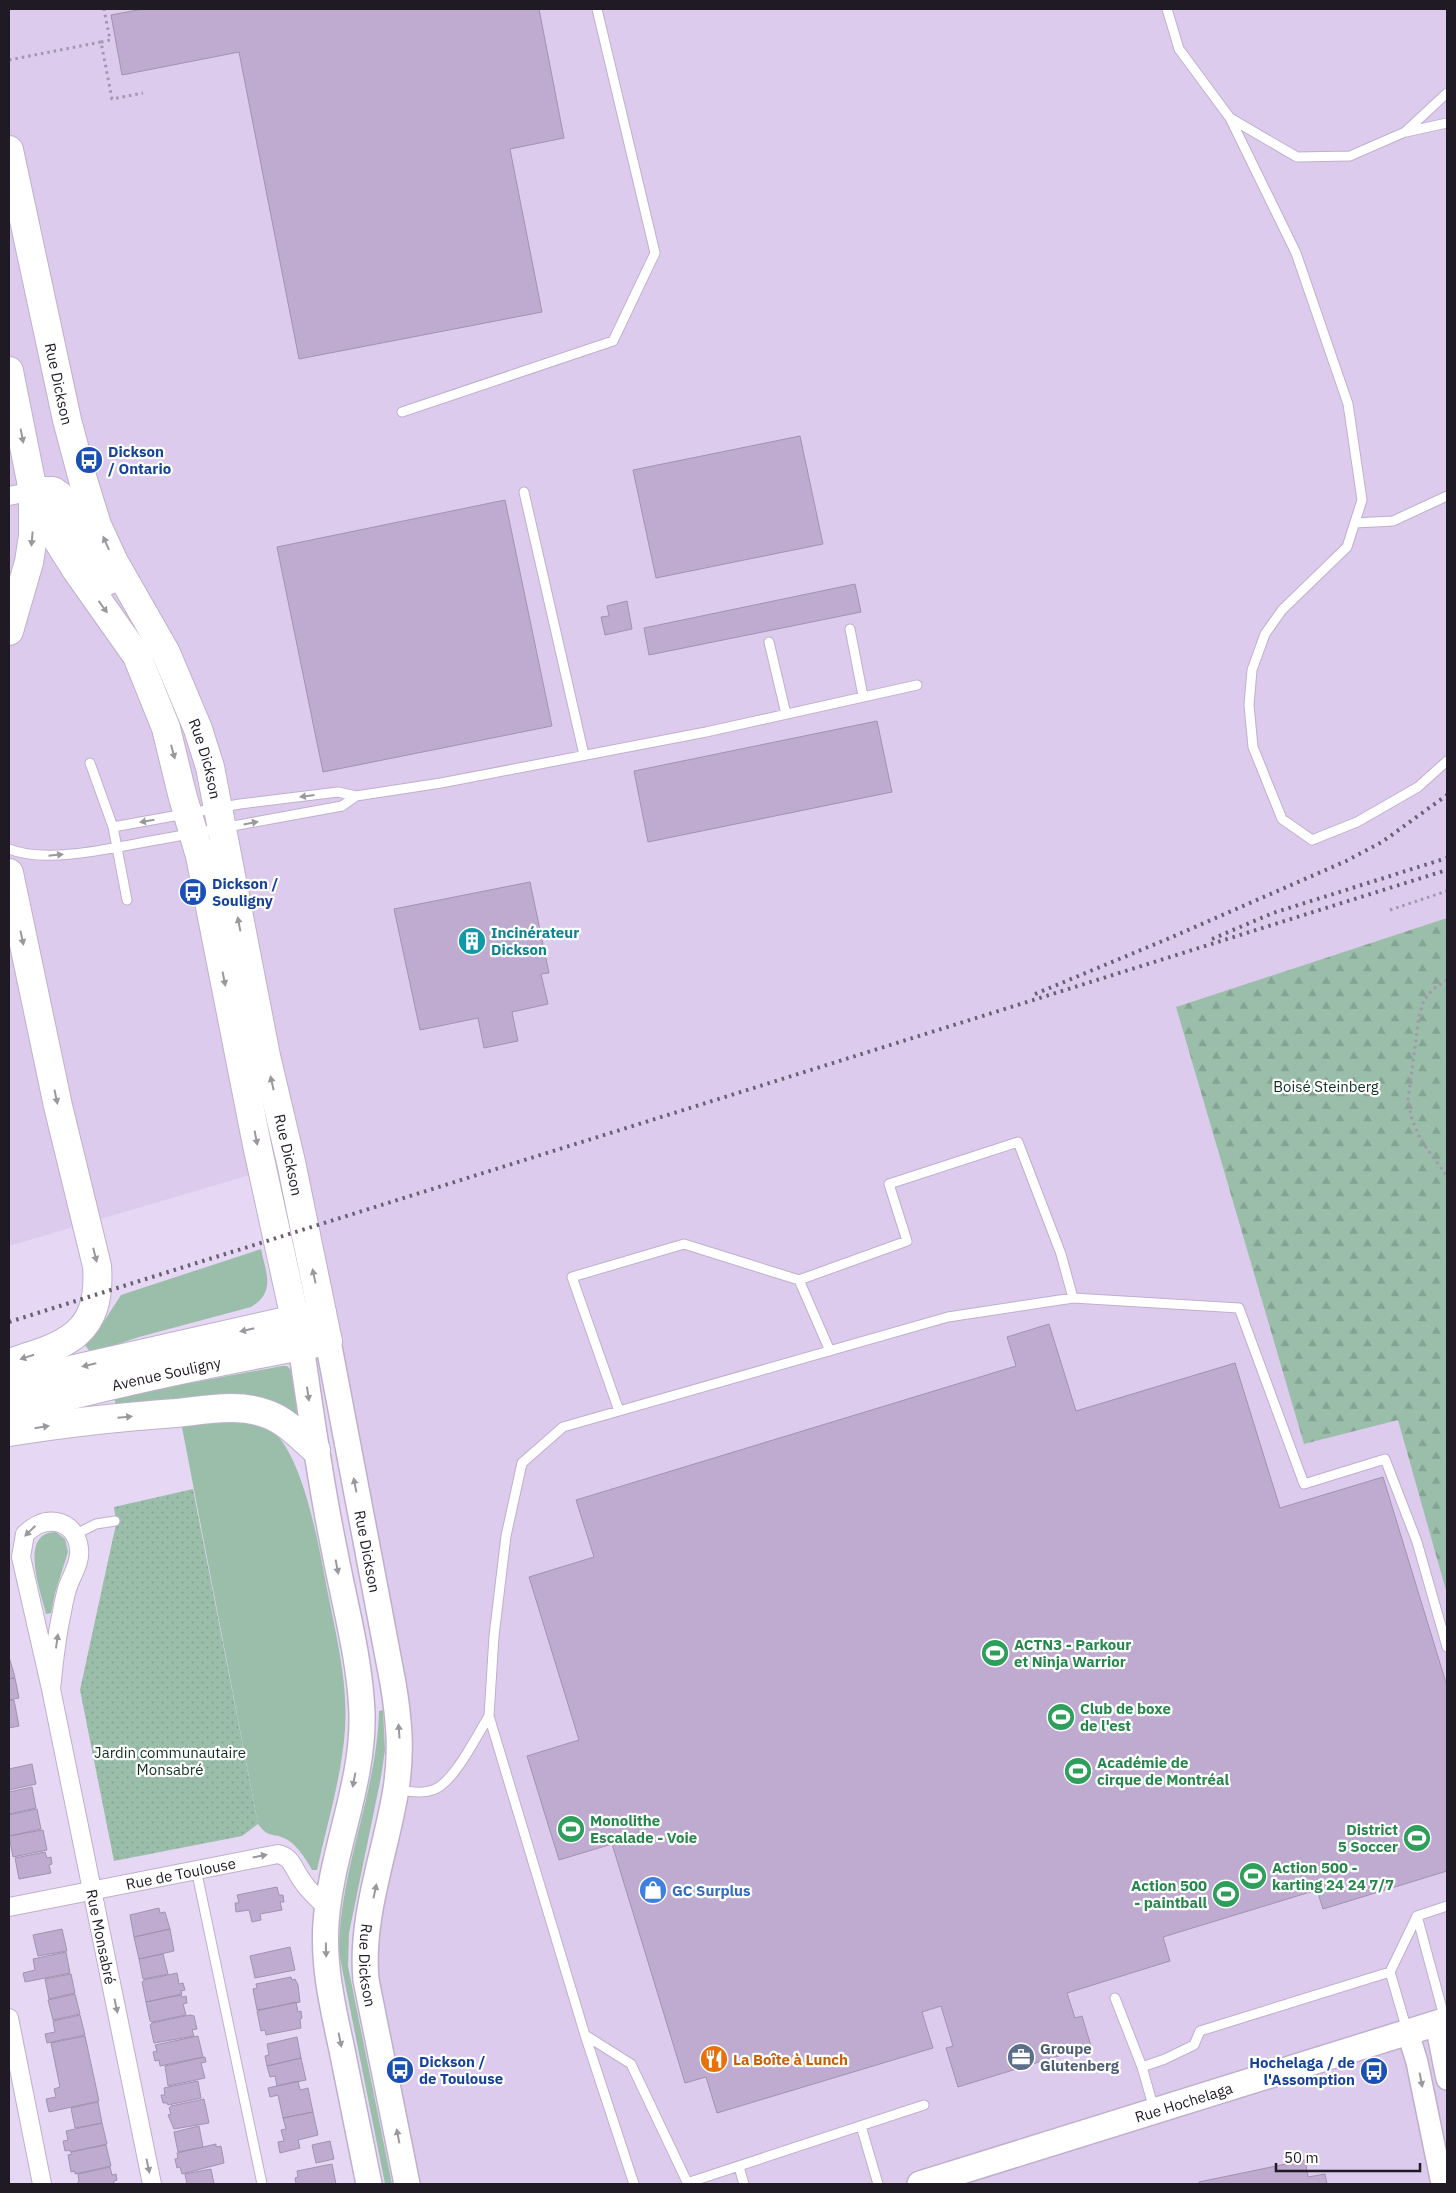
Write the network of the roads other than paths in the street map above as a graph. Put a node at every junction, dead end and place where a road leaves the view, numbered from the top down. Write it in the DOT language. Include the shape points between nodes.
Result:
graph roads {
  1 [pos="597,9"];
  2 [pos="1167,9"];
  3 [pos="1447,92"];
  4 [pos="1230,118"];
  5 [pos="1447,123"];
  6 [pos="1405,132"];
  7 [pos="9,150"];
  8 [pos="9,371"];
  9 [pos="402,412"];
  10 [pos="524,492"];
  11 [pos="21,493"];
  12 [pos="1447,496"];
  13 [pos="1355,523"];
  14 [pos="850,629"];
  15 [pos="9,631"];
  16 [pos="769,642"];
  17 [pos="178,680"];
  18 [pos="918,685"];
  19 [pos="863,696"];
  20 [pos="786,714"];
  21 [pos="584,756"];
  22 [pos="1447,761"];
  23 [pos="90,763"];
  24 [pos="356,796"];
  25 [pos="219,819"];
  26 [pos="191,824"];
  27 [pos="113,828"];
  28 [pos="117,847"];
  29 [pos="9,849"];
  30 [pos="9,873"];
  31 [pos="127,900"];
  32 [pos="799,1280"];
  33 [pos="1073,1298"];
  34 [pos="322,1313"];
  35 [pos="295,1320"];
  36 [pos="328,1341"];
  37 [pos="301,1346"];
  38 [pos="830,1351"];
  39 [pos="9,1363"];
  40 [pos="9,1384"];
  41 [pos="619,1411"];
  42 [pos="9,1412"];
  43 [pos="9,1432"];
  44 [pos="316,1450"];
  45 [pos="115,1521"];
  46 [pos="74,1535"];
  47 [pos="1447,1647"];
  48 [pos="51,1689"];
  49 [pos="489,1716"];
  50 [pos="396,1789"];
  51 [pos="196,1869"];
  52 [pos="92,1890"];
  53 [pos="1447,1906"];
  54 [pos="9,1907"];
  55 [pos="328,1908"];
  56 [pos="1417,1916"];
  57 [pos="1390,1972"];
  58 [pos="1115,1998"];
  59 [pos="9,2018"];
  60 [pos="1443,2022"];
  61 [pos="1408,2033"];
  62 [pos="585,2036"];
  63 [pos="1142,2067"];
  64 [pos="1447,2079"];
  65 [pos="924,2105"];
  66 [pos="1155,2112"];
  67 [pos="862,2126"];
  68 [pos="739,2167"];
  69 [pos="42,2184"];
  70 [pos="152,2184"];
  71 [pos="262,2184"];
  72 [pos="369,2184"];
  73 [pos="407,2184"];
  74 [pos="634,2184"];
  75 [pos="688,2184"];
  76 [pos="744,2184"];
  77 [pos="878,2184"];
  78 [pos="920,2184"];
  79 [pos="1442,2184"];
  1 -- 9 [label="lane" via="655,252 613,341"];
  2 -- 4 [label="lane" via="1178,48"];
  3 -- 6 [label="lane"];
  4 -- 6 [label="lane" via="1297,157 1350,156"];
  4 -- 13 [label="lane" via="1296,253 1348,404 1362,500"];
  5 -- 6 [label="lane"];
  17 -- 7 [label="main road, Rue Dickson, one-way" via="97,525 67,420"];
  8 -- 11 [label="main road, Rue Dickson, one-way"];
  10 -- 21 [label="lane"];
  11 -- 15 [label="main road, one-way" via="33,536"];
  11 -- 17 [label="main road" via="53,491 60,496 94,562"];
  11 -- 26 [label="main road, Rue Dickson, one-way" via="125,637 147,677 166,728"];
  12 -- 13 [label="lane" via="1393,521"];
  13 -- 22 [label="lane" via="1347,547 1282,610 1265,634 1252,670 1253,747 1282,819 1312,840 1357,822 1418,787"];
  14 -- 19 [label="lane"];
  16 -- 20 [label="lane"];
  17 -- 25 [label="main road, Rue Dickson" via="210,767"];
  18 -- 19 [label="lane"];
  19 -- 20 [label="lane"];
  20 -- 21 [label="lane"];
  21 -- 24 [label="lane"];
  23 -- 27 [label="lane"];
  25 -- 24 [label="lane, one-way" via="342,806"];
  24 -- 25 [label="lane, one-way" via="338,792 240,804"];
  25 -- 26 [label="lane"];
  25 -- 26 [label="lane"];
  34 -- 25 [label="main road, Rue Dickson, one-way"];
  26 -- 27 [label="lane, one-way"];
  26 -- 28 [label="lane"];
  26 -- 35 [label="main road, Rue Dickson, one-way"];
  27 -- 28 [label="lane"];
  29 -- 28 [label="lane, one-way" via="39,856"];
  28 -- 31 [label="lane"];
  30 -- 39 [label="main road, one-way" via="99,1282 94,1308 80,1331 59,1346"];
  32 -- 33 [label="lane" via="907,1241 889,1184 1018,1142 1061,1254"];
  32 -- 38 [label="lane"];
  32 -- 41 [label="lane" via="684,1244 572,1277"];
  33 -- 38 [label="lane" via="948,1317"];
  33 -- 47 [label="lane" via="1239,1308 1304,1484 1385,1459 1417,1542"];
  34 -- 35 [label="main road, Avenue Souligny"];
  34 -- 36 [label="main road, Rue Dickson"];
  35 -- 37 [label="main road, Rue Dickson"];
  35 -- 40 [label="main road, Avenue Souligny, one-way"];
  36 -- 37 [label="main road, Avenue Souligny"];
  50 -- 36 [label="main road, Rue Dickson, one-way" via="400,1733 393,1683"];
  37 -- 42 [label="main road, Avenue Souligny" via="80,1392"];
  37 -- 44 [label="main road, Rue Dickson, one-way"];
  38 -- 41 [label="lane"];
  41 -- 49 [label="lane" via="563,1427 522,1463 506,1536 494,1636"];
  43 -- 44 [label="main road, one-way" via="120,1417 247,1409 276,1418"];
  44 -- 55 [label="main road, Rue Dickson, one-way" via="356,1660 362,1711 358,1757"];
  45 -- 46 [label="lane" via="96,1524"];
  48 -- 46 [label="street, Rue Monsabré, one-way" via="61,1614 78,1559"];
  46 -- 48 [label="street, Rue Monsabré, one-way" via="62,1523 41,1523 25,1534 22,1545 21,1558"];
  48 -- 52 [label="street, Rue Monsabré"];
  49 -- 50 [label="lane" via="446,1782 433,1790 413,1793"];
  49 -- 62 [label="lane"];
  73 -- 50 [label="main road, Rue Dickson, one-way" via="366,1980 364,1952"];
  51 -- 52 [label="street, Rue de Toulouse"];
  51 -- 55 [label="street, Rue de Toulouse, one-way" via="267,1855 285,1856 301,1880"];
  51 -- 71 [label="lane"];
  52 -- 54 [label="street, Rue de Toulouse"];
  52 -- 70 [label="street, Rue Monsabré, one-way"];
  53 -- 56 [label="lane"];
  55 -- 72 [label="main road, Rue Dickson, one-way" via="325,1949 328,1977"];
  56 -- 57 [label="lane"];
  56 -- 60 [label="lane"];
  57 -- 61 [label="lane"];
  57 -- 63 [label="lane" via="1200,2030 1194,2044"];
  58 -- 63 [label="lane"];
  59 -- 69 [label="street"];
  60 -- 61 [label="main road, Rue Hochelaga"];
  60 -- 64 [label="street"];
  61 -- 66 [label="main road, Rue Hochelaga"];
  61 -- 79 [label="street, one-way"];
  62 -- 74 [label="lane"];
  62 -- 75 [label="lane" via="631,2064"];
  63 -- 66 [label="lane"];
  65 -- 67 [label="lane"];
  66 -- 78 [label="main road, Rue Hochelaga"];
  67 -- 68 [label="lane"];
  67 -- 77 [label="lane"];
  68 -- 75 [label="lane"];
  68 -- 76 [label="lane"];
}
